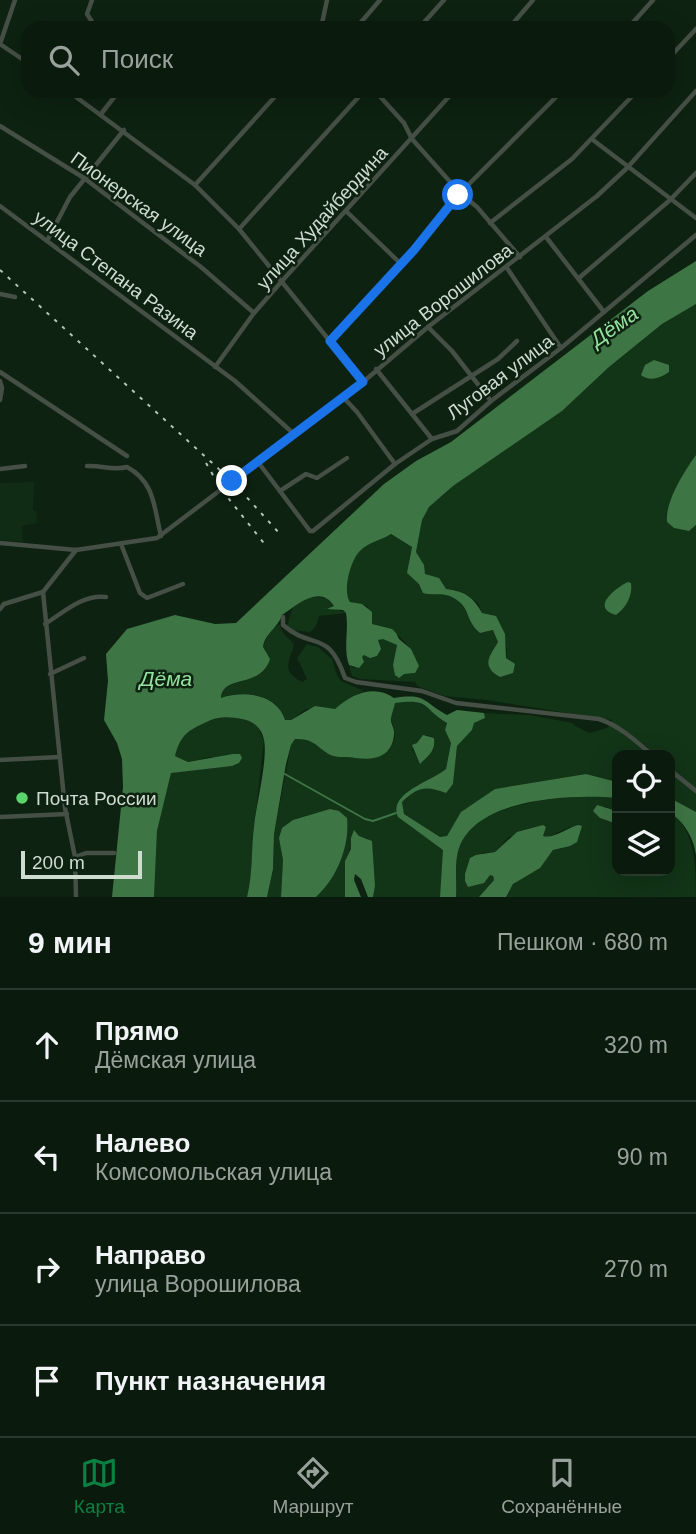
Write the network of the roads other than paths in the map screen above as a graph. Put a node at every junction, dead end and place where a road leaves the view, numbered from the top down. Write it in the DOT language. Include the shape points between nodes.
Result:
graph roads {
  1 [pos="15,0"];
  2 [pos="92,0"];
  3 [pos="327,0"];
  4 [pos="380,0"];
  5 [pos="444,0"];
  6 [pos="533,0"];
  7 [pos="653,0"];
  8 [pos="92,21"];
  9 [pos="322,21"];
  10 [pos="362,21"];
  11 [pos="425,21"];
  12 [pos="515,21"];
  13 [pos="636,21"];
  14 [pos="696,29"];
  15 [pos="0,44"];
  16 [pos="675,52"];
  17 [pos="21,59"];
  18 [pos="696,91"];
  19 [pos="78,98"];
  20 [pos="114,98"];
  21 [pos="273,98"];
  22 [pos="358,98"];
  23 [pos="381,98"];
  24 [pos="448,98"];
  25 [pos="555,98"];
  26 [pos="631,98"];
  27 [pos="102,114"];
  28 [pos="0,126"];
  29 [pos="124,130"];
  30 [pos="412,139"];
  31 [pos="593,140"];
  32 [pos="627,168"];
  33 [pos="696,173"];
  34 [pos="84,178"];
  35 [pos="195,185"];
  36 [pos="460,193"];
  37 [pos="670,200"];
  38 [pos="0,206"];
  39 [pos="346,211"];
  40 [pos="696,218"];
  41 [pos="490,223"];
  42 [pos="239,229"];
  43 [pos="696,235"];
  44 [pos="546,237"];
  45 [pos="48,239"];
  46 [pos="520,257"];
  47 [pos="401,264"];
  48 [pos="506,268"];
  49 [pos="579,278"];
  50 [pos="282,281"];
  51 [pos="0,294"];
  52 [pos="15,297"];
  53 [pos="604,312"];
  54 [pos="254,313"];
  55 [pos="428,327"];
  56 [pos="330,341"];
  57 [pos="517,341"];
  58 [pos="561,348"];
  59 [pos="215,367"];
  60 [pos="376,369"];
  61 [pos="0,372"];
  62 [pos="471,377"];
  63 [pos="0,381"];
  64 [pos="363,382"];
  65 [pos="343,397"];
  66 [pos="0,400"];
  67 [pos="491,401"];
  68 [pos="412,414"];
  69 [pos="294,434"];
  70 [pos="432,439"];
  71 [pos="127,456"];
  72 [pos="347,458"];
  73 [pos="258,462"];
  74 [pos="395,464"];
  75 [pos="25,466"];
  76 [pos="87,466"];
  77 [pos="0,469"];
  78 [pos="280,491"];
  79 [pos="159,537"];
  80 [pos="0,543"];
  81 [pos="121,544"];
  82 [pos="76,550"];
  83 [pos="183,584"];
  84 [pos="43,592"];
  85 [pos="106,597"];
  86 [pos="0,609"];
  87 [pos="283,617"];
  88 [pos="45,624"];
  89 [pos="84,658"];
  90 [pos="50,674"];
  91 [pos="646,750"];
  92 [pos="59,757"];
  93 [pos="0,760"];
  94 [pos="675,774"];
  95 [pos="696,791"];
  96 [pos="66,814"];
  97 [pos="0,817"];
  98 [pos="114,853"];
  99 [pos="75,857"];
  100 [pos="76,897"];
  1 -- 15 [label="street"];
  2 -- 8 [label="street" via="87,13"];
  3 -- 9 [label="street"];
  4 -- 10 [label="street"];
  5 -- 11 [label="street"];
  6 -- 12 [label="street"];
  7 -- 13 [label="street"];
  14 -- 16 [label="street"];
  15 -- 17 [label="street"];
  18 -- 32 [label="street, улица Ворошилова"];
  19 -- 27 [label="street"];
  20 -- 27 [label="street"];
  21 -- 35 [label="street"];
  22 -- 42 [label="street"];
  23 -- 30 [label="street"];
  24 -- 30 [label="street, улица Худайбердина"];
  25 -- 36 [label="street"];
  26 -- 31 [label="street"];
  27 -- 29 [label="street"];
  28 -- 34 [label="street, Пионерская улица"];
  29 -- 34 [label="street"];
  29 -- 35 [label="street"];
  30 -- 36 [label="street"];
  30 -- 39 [label="street, улица Худайбердина"];
  31 -- 32 [label="street"];
  31 -- 41 [label="street"];
  32 -- 37 [label="street"];
  32 -- 44 [label="street, улица Ворошилова"];
  33 -- 37 [label="street"];
  34 -- 45 [label="street"];
  34 -- 54 [label="street, Пионерская улица"];
  35 -- 42 [label="street"];
  36 -- 41 [label="street"];
  36 -- 47 [label="street"];
  37 -- 40 [label="street"];
  37 -- 49 [label="street"];
  38 -- 45 [label="street, улица Степана Разина"];
  39 -- 47 [label="street"];
  39 -- 50 [label="street, улица Худайбердина"];
  41 -- 46 [label="street"];
  42 -- 50 [label="street"];
  43 -- 53 [label="street, Луговая улица"];
  44 -- 46 [label="street, улица Ворошилова"];
  44 -- 49 [label="street"];
  45 -- 59 [label="street, улица Степана Разина"];
  46 -- 48 [label="street, улица Ворошилова"];
  47 -- 56 [label="street"];
  48 -- 55 [label="street, улица Ворошилова"];
  48 -- 58 [label="street"];
  49 -- 53 [label="street"];
  50 -- 54 [label="street, улица Худайбердина"];
  50 -- 56 [label="street"];
  51 -- 52 [label="street"];
  53 -- 58 [label="street, Луговая улица"];
  54 -- 59 [label="street, улица Худайбердина"];
  55 -- 60 [label="street, улица Ворошилова"];
  55 -- 62 [label="street"];
  56 -- 64 [label="street"];
  57 -- 62 [label="street"];
  58 -- 67 [label="street, Луговая улица"];
  59 -- 69 [label="street, улица Степана Разина"];
  60 -- 64 [label="street, улица Ворошилова"];
  60 -- 68 [label="street"];
  61 -- 71 [label="street"];
  62 -- 67 [label="street"];
  62 -- 68 [label="street"];
  63 -- 66 [label="street"];
  64 -- 65 [label="street, улица Ворошилова"];
  65 -- 69 [label="street, улица Ворошилова"];
  65 -- 74 [label="street"];
  67 -- 70 [label="street, Луговая улица" via="457,431"];
  68 -- 70 [label="street"];
  69 -- 73 [label="street, улица Ворошилова"];
  70 -- 74 [label="street, Луговая улица"];
  72 -- 78 [label="street" via="317,478 306,474"];
  73 -- 78 [label="street"];
  73 -- 79 [label="street, улица Ворошилова"];
  74 -- 78 [label="street, Луговая улица" via="313,531"];
  75 -- 77 [label="street"];
  76 -- 79 [label="street" via="114,471 127,467 139,474 150,489"];
  79 -- 81 [label="street"];
  80 -- 82 [label="street"];
  81 -- 82 [label="street"];
  81 -- 83 [label="street" via="140,593 147,598"];
  82 -- 84 [label="street"];
  84 -- 86 [label="street"];
  84 -- 88 [label="street"];
  85 -- 88 [label="street" via="84,599"];
  87 -- 91 [label="street" via="282,625 290,632 321,642 335,653 345,678 422,691 456,703 599,719"];
  88 -- 90 [label="street"];
  89 -- 90 [label="street"];
  90 -- 92 [label="street"];
  92 -- 93 [label="street"];
  92 -- 96 [label="street"];
  94 -- 95 [label="street"];
  96 -- 97 [label="street"];
  96 -- 99 [label="street"];
  98 -- 99 [label="street"];
  99 -- 100 [label="street"];
}
